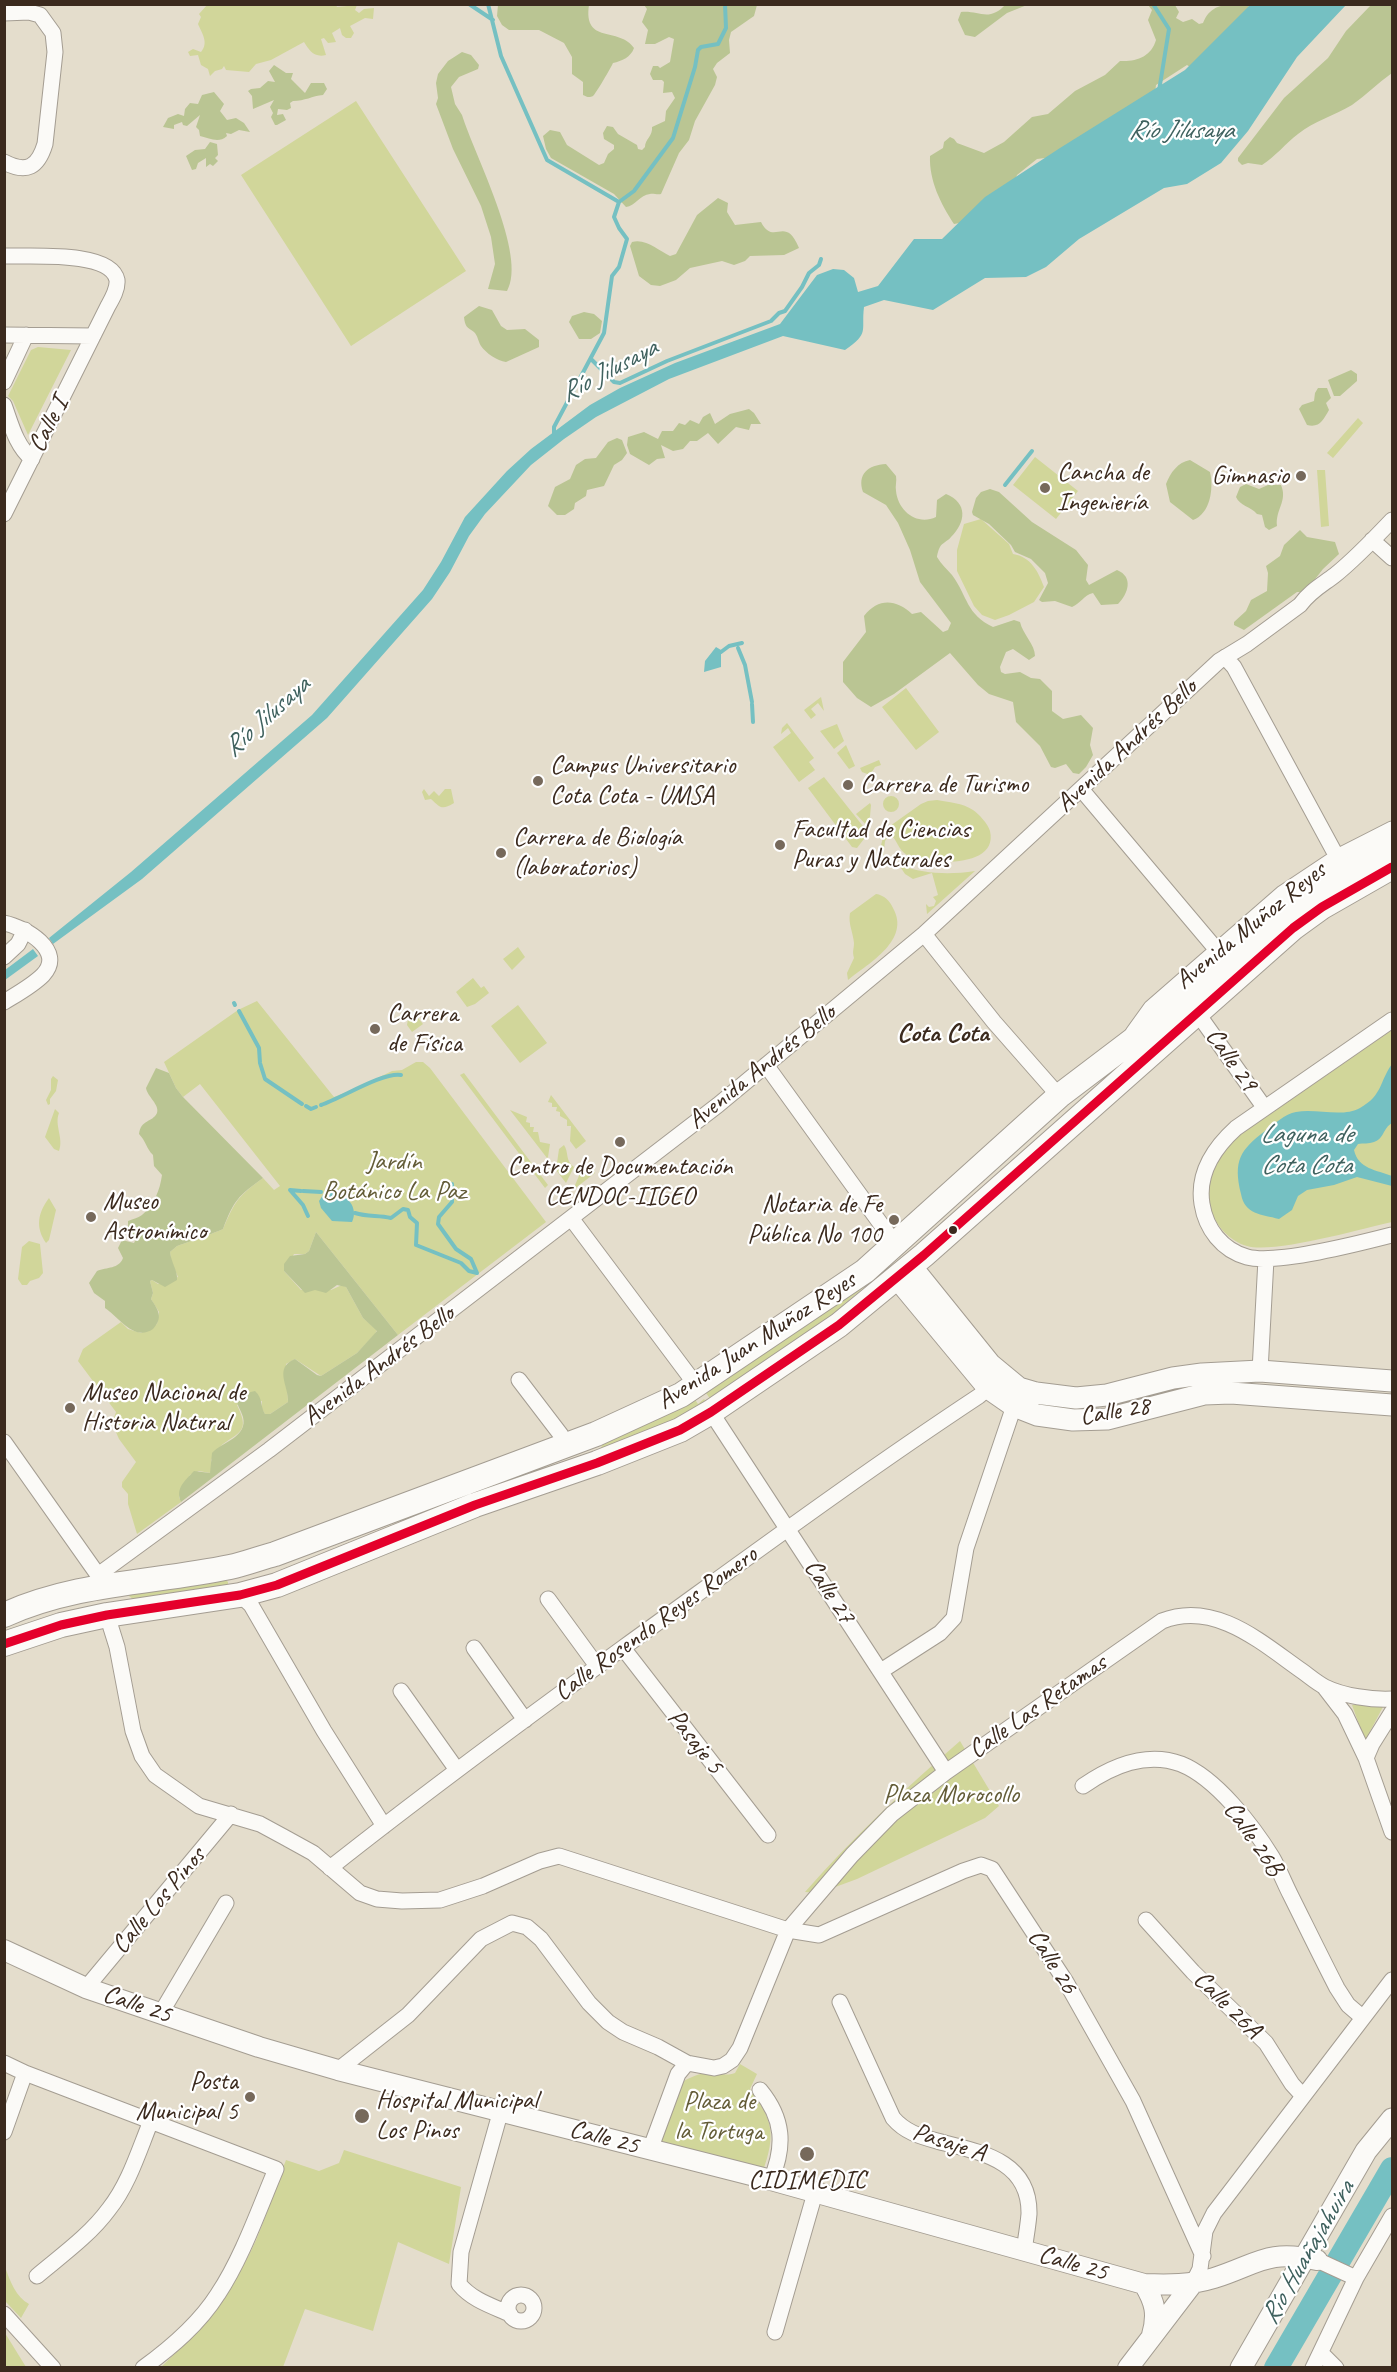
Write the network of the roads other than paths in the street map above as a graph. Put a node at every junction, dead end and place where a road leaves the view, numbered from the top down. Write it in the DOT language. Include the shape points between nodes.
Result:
graph roads {
  1 [pos="4,13"];
  2 [pos="4,162"];
  3 [pos="4,256"];
  4 [pos="4,335"];
  5 [pos="26,335"];
  6 [pos="93,336"];
  7 [pos="4,382"];
  8 [pos="4,405"];
  9 [pos="32,459"];
  10 [pos="4,514"];
  11 [pos="1392,520"];
  12 [pos="1372,540"];
  13 [pos="1392,558"];
  14 [pos="1225,657"];
  15 [pos="1081,789"];
  16 [pos="1392,829"];
  17 [pos="1392,846"];
  18 [pos="1337,856"];
  19 [pos="1392,867"];
  20 [pos="4,923"];
  21 [pos="25,930"];
  22 [pos="924,934"];
  23 [pos="1216,949"];
  24 [pos="4,957"];
  25 [pos="4,1002"];
  26 [pos="1198,1014"];
  27 [pos="1392,1020"];
  28 [pos="1126,1044"];
  29 [pos="766,1065"];
  30 [pos="1059,1096"];
  31 [pos="1264,1107"];
  32 [pos="571,1218"];
  33 [pos="1392,1235"];
  34 [pos="896,1245"];
  35 [pos="1266,1259"];
  36 [pos="904,1272"];
  37 [pos="1260,1371"];
  38 [pos="1230,1372"];
  39 [pos="519,1380"];
  40 [pos="994,1381"];
  41 [pos="1392,1382"];
  42 [pos="696,1385"];
  43 [pos="1231,1394"];
  44 [pos="1017,1397"];
  45 [pos="1392,1405"];
  46 [pos="711,1412"];
  47 [pos="561,1435"];
  48 [pos="4,1442"];
  49 [pos="787,1528"];
  50 [pos="232,1567"];
  51 [pos="100,1580"];
  52 [pos="240,1595"];
  53 [pos="548,1599"];
  54 [pos="4,1615"];
  55 [pos="107,1615"];
  56 [pos="4,1644"];
  57 [pos="474,1648"];
  58 [pos="623,1648"];
  59 [pos="597,1666"];
  60 [pos="882,1671"];
  61 [pos="1325,1688"];
  62 [pos="401,1691"];
  63 [pos="1392,1700"];
  64 [pos="1392,1712"];
  65 [pos="525,1720"];
  66 [pos="1366,1758"];
  67 [pos="457,1770"];
  68 [pos="946,1772"];
  69 [pos="1083,1786"];
  70 [pos="231,1814"];
  71 [pos="384,1826"];
  72 [pos="1392,1832"];
  73 [pos="768,1835"];
  74 [pos="330,1868"];
  75 [pos="226,1903"];
  76 [pos="1146,1920"];
  77 [pos="788,1930"];
  78 [pos="4,1950"];
  79 [pos="1392,1980"];
  80 [pos="86,1988"];
  81 [pos="840,2002"];
  82 [pos="161,2013"];
  83 [pos="1362,2017"];
  84 [pos="4,2063"];
  85 [pos="687,2063"];
  86 [pos="338,2070"];
  87 [pos="25,2073"];
  88 [pos="760,2090"];
  89 [pos="1303,2096"];
  90 [pos="501,2110"];
  91 [pos="1392,2119"];
  92 [pos="151,2121"];
  93 [pos="4,2132"];
  94 [pos="1392,2141"];
  95 [pos="650,2150"];
  96 [pos="771,2180"];
  97 [pos="815,2193"];
  98 [pos="1392,2216"];
  99 [pos="1024,2250"];
  100 [pos="1203,2256"];
  101 [pos="1316,2260"];
  102 [pos="1350,2275"];
  103 [pos="37,2276"];
  104 [pos="1194,2283"];
  105 [pos="1144,2284"];
  106 [pos="4,2314"];
  107 [pos="510,2314"];
  108 [pos="775,2332"];
  109 [pos="1151,2339"];
  110 [pos="1322,2353"];
  111 [pos="53,2367"];
  112 [pos="143,2367"];
  113 [pos="1128,2367"];
  114 [pos="1241,2367"];
  115 [pos="1254,2367"];
  116 [pos="1313,2367"];
  117 [pos="1336,2367"];
  1 -- 2 [label="street" via="40,15 53,33 55,52 40,158 21,169"];
  3 -- 6 [label="street, Calle I" via="87,259 114,272 116,290"];
  4 -- 5 [label="street"];
  5 -- 6 [label="street"];
  5 -- 7 [label="street"];
  6 -- 9 [label="street, Calle I"];
  8 -- 9 [label="street" via="24,453"];
  9 -- 10 [label="street, Calle I"];
  11 -- 12 [label="street, Avenida Andrés Bello"];
  12 -- 13 [label="street"];
  12 -- 14 [label="street, Avenida Andrés Bello" via="1300,605"];
  14 -- 15 [label="street, Avenida Andrés Bello"];
  14 -- 18 [label="street"];
  15 -- 22 [label="street, Avenida Andrés Bello"];
  15 -- 23 [label="street"];
  16 -- 18 [label="street, Avenida Muñoz Reyes"];
  17 -- 28 [label="main road, Avenida Juan Muñoz Reyes" via="1286,910 1175,1008"];
  18 -- 23 [label="street, Avenida Muñoz Reyes" via="1298,882"];
  19 -- 26 [label="main road, Avenida Juan Muñoz Reyes" via="1293,928"];
  20 -- 21 [label="street"];
  21 -- 24 [label="street" via="18,944"];
  21 -- 25 [label="street" via="43,946 49,964 42,976"];
  22 -- 29 [label="street, Avenida Andrés Bello"];
  22 -- 30 [label="street"];
  23 -- 28 [label="street, Avenida Muñoz Reyes" via="1151,1008"];
  26 -- 31 [label="street, Calle 29"];
  26 -- 36 [label="main road, Avenida Juan Muñoz Reyes"];
  27 -- 31 [label="street"];
  28 -- 30 [label="main road, Avenida Juan Muñoz Reyes"];
  29 -- 32 [label="street, Avenida Andrés Bello"];
  29 -- 34 [label="street"];
  30 -- 34 [label="main road, Avenida Juan Muñoz Reyes"];
  31 -- 35 [label="street" via="1215,1150 1201,1186 1203,1214 1212,1233 1247,1257"];
  32 -- 42 [label="street"];
  32 -- 51 [label="street, Avenida Andrés Bello"];
  33 -- 35 [label="street"];
  34 -- 36 [label="main road"];
  34 -- 42 [label="main road, Avenida Juan Muñoz Reyes" via="824,1300"];
  35 -- 37 [label="street"];
  36 -- 40 [label="main road, Calle 28" via="980,1353"];
  36 -- 46 [label="main road, Avenida Juan Muñoz Reyes" via="839,1325"];
  37 -- 38 [label="main road, Calle 28"];
  37 -- 41 [label="main road, Calle 28"];
  38 -- 43 [label="main road"];
  38 -- 44 [label="main road, Calle 28" via="1173,1378 1107,1395"];
  39 -- 47 [label="street"];
  40 -- 44 [label="main road, Calle 28"];
  40 -- 49 [label="street, Calle Rosendo Reyes Romero" via="979,1396"];
  42 -- 50 [label="main road, Avenida Juan Muñoz Reyes" via="596,1434 419,1502"];
  43 -- 44 [label="main road, Calle 28" via="1204,1394 1107,1419 1037,1416"];
  43 -- 45 [label="main road, Calle 28"];
  44 -- 60 [label="street" via="966,1548 954,1618 940,1633"];
  46 -- 49 [label="street, Calle 27"];
  46 -- 52 [label="main road, Avenida Juan Muñoz Reyes" via="645,1445 475,1505 277,1585"];
  48 -- 51 [label="street"];
  49 -- 58 [label="street, Calle Rosendo Reyes Romero"];
  49 -- 60 [label="street, Calle 27"];
  50 -- 51 [label="main road, Avenida Juan Muñoz Reyes"];
  50 -- 52 [label="main road"];
  51 -- 54 [label="main road, Avenida Juan Muñoz Reyes"];
  51 -- 55 [label="main road"];
  52 -- 55 [label="main road, Avenida Juan Muñoz Reyes"];
  52 -- 71 [label="street" via="251,1605"];
  53 -- 59 [label="street"];
  55 -- 56 [label="main road, Avenida Juan Muñoz Reyes"];
  55 -- 70 [label="street, Calle 26" via="142,1756 154,1775 182,1795 199,1806"];
  57 -- 65 [label="street"];
  58 -- 59 [label="street, Calle Rosendo Reyes Romero"];
  58 -- 73 [label="street, Pasaje 5"];
  59 -- 65 [label="street, Calle Rosendo Reyes Romero"];
  60 -- 68 [label="street, Calle 27"];
  61 -- 63 [label="street, Calle Las Retamas"];
  61 -- 66 [label="street" via="1345,1714"];
  61 -- 68 [label="street, Calle Las Retamas" via="1227,1623 1205,1616 1175,1616 1112,1655"];
  62 -- 67 [label="street"];
  64 -- 66 [label="street"];
  65 -- 67 [label="street, Calle Rosendo Reyes Romero"];
  66 -- 72 [label="street"];
  67 -- 71 [label="street, Calle Rosendo Reyes Romero"];
  68 -- 77 [label="street, Calle Las Retamas" via="892,1814"];
  69 -- 83 [label="street, Calle 26B" via="1106,1770 1136,1760 1180,1764 1201,1775 1224,1796 1273,1858 1337,1988"];
  70 -- 74 [label="street, Calle 26" via="285,1836"];
  70 -- 80 [label="street, Calle Los Pinos"];
  71 -- 74 [label="street, Calle Rosendo Reyes Romero"];
  74 -- 77 [label="street, Calle 26" via="360,1893 377,1899 441,1900 559,1856"];
  75 -- 82 [label="street"];
  76 -- 89 [label="street, Calle 26A" via="1266,2043"];
  77 -- 85 [label="street, Calle Las Retamas" via="732,2060 714,2068"];
  77 -- 100 [label="street, Calle 26" via="819,1935 963,1871 981,1865 992,1869 1066,1982 1128,2092"];
  78 -- 80 [label="street, Calle 25"];
  79 -- 83 [label="street"];
  80 -- 82 [label="street, Calle 25"];
  81 -- 99 [label="street, Pasaje A" via="893,2118 902,2128 993,2157 1017,2174 1027,2196 1029,2213"];
  82 -- 86 [label="street, Calle 25"];
  83 -- 89 [label="street"];
  84 -- 87 [label="street"];
  85 -- 86 [label="street, Calle Las Retamas" via="608,2022 541,1939 527,1927 512,1923 481,1939 408,2015"];
  85 -- 95 [label="street" via="678,2074"];
  86 -- 90 [label="street, Calle 25"];
  87 -- 92 [label="street"];
  87 -- 93 [label="street"];
  88 -- 96 [label="street" via="779,2122 779,2162"];
  89 -- 100 [label="street" via="1214,2213 1205,2231"];
  90 -- 95 [label="street, Calle 25"];
  90 -- 107 [label="street" via="461,2252 459,2284 475,2299"];
  91 -- 101 [label="main road" via="1366,2151"];
  92 -- 103 [label="street" via="125,2184 109,2210 83,2238"];
  92 -- 112 [label="street" via="276,2169 218,2294 187,2332"];
  94 -- 101 [label="main road" via="1364,2178"];
  95 -- 96 [label="street, Calle 25"];
  96 -- 97 [label="street, Calle 25"];
  97 -- 99 [label="street, Calle 25"];
  97 -- 108 [label="street"];
  98 -- 102 [label="street"];
  99 -- 105 [label="street, Calle 25"];
  100 -- 104 [label="street"];
  101 -- 102 [label="street"];
  101 -- 104 [label="street, Calle 25" via="1287,2254"];
  101 -- 114 [label="main road"];
  101 -- 115 [label="main road"];
  102 -- 110 [label="street"];
  104 -- 105 [label="street, Calle 25"];
  104 -- 109 [label="street"];
  105 -- 109 [label="street" via="1156,2309"];
  106 -- 111 [label="street"];
  109 -- 113 [label="street"];
  110 -- 116 [label="street"];
  110 -- 117 [label="street"];
}
